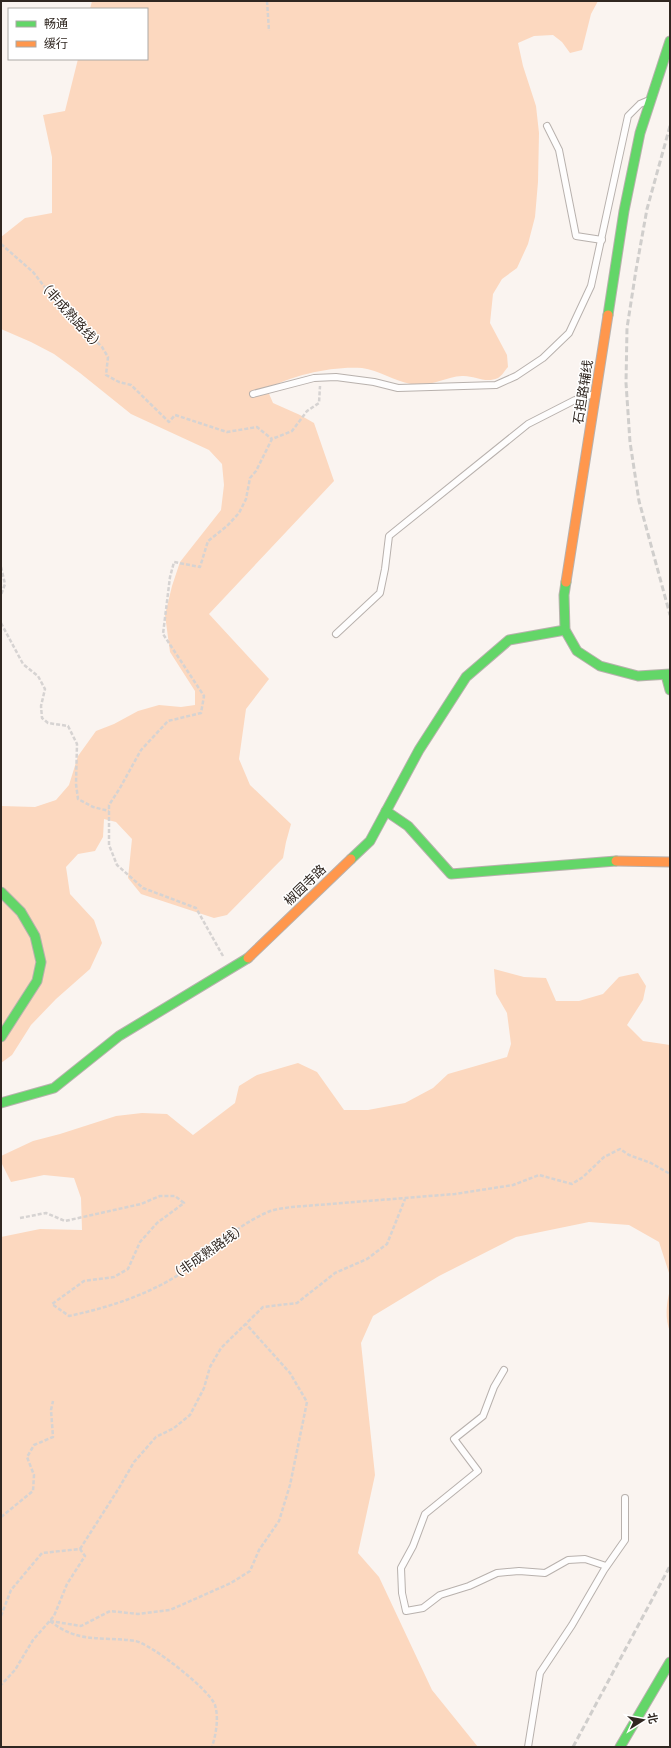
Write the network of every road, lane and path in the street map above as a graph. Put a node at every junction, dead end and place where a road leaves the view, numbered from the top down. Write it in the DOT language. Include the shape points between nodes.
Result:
graph roads {
  1 [pos="266,1"];
  2 [pos="269,31"];
  3 [pos="670,41"];
  4 [pos="651,100"];
  5 [pos="547,126"];
  6 [pos="602,240"];
  7 [pos="1,244"];
  8 [pos="321,378"];
  9 [pos="253,394"];
  10 [pos="595,394"];
  11 [pos="272,439"];
  12 [pos="1,567"];
  13 [pos="1,595"];
  14 [pos="1,623"];
  15 [pos="565,630"];
  16 [pos="336,634"];
  17 [pos="668,674"];
  18 [pos="670,690"];
  19 [pos="109,811"];
  20 [pos="386,812"];
  21 [pos="670,862"];
  22 [pos="1,892"];
  23 [pos="230,969"];
  24 [pos="1,1037"];
  25 [pos="1,1102"];
  26 [pos="670,1174"];
  27 [pos="406,1199"];
  28 [pos="20,1218"];
  29 [pos="246,1324"];
  30 [pos="504,1370"];
  31 [pos="53,1400"];
  32 [pos="625,1498"];
  33 [pos="1,1517"];
  34 [pos="80,1549"];
  35 [pos="606,1566"];
  36 [pos="1,1616"];
  37 [pos="50,1621"];
  38 [pos="670,1662"];
  39 [pos="1,1685"];
  40 [pos="212,1747"];
  41 [pos="528,1747"];
  42 [pos="620,1747"];
  1 -- 2 [label="path"];
  3 -- 4 [label="street, 石担路辅线"];
  4 -- 6 [label="lane" via="640,104 628,116"];
  4 -- 10 [label="street, 石担路辅线" via="640,133 624,211"];
  5 -- 6 [label="lane" via="559,150 576,236"];
  6 -- 8 [label="lane" via="591,286 569,333 543,358 516,376 496,385 398,388 355,379"];
  7 -- 11 [label="path, （非成熟路线）" via="33,272 58,304 102,347 108,357 106,375 131,385 169,422 175,415 227,432 256,427"];
  8 -- 9 [label="lane"];
  8 -- 11 [label="path" via="319,403 307,411 292,432"];
  10 -- 15 [label="street, 石担路辅线" via="564,595"];
  10 -- 16 [label="lane" via="575,400 528,424 389,536 380,593"];
  11 -- 19 [label="path" via="250,478 246,498 239,513 208,541 200,567 174,562 170,577 164,634 204,696 201,713 168,721 158,730 141,750 109,805"];
  12 -- 13 [label="path" via="5,584"];
  14 -- 19 [label="path" via="23,664 38,676 45,689 41,706 42,718 48,723 68,726 77,744 78,799 93,807"];
  15 -- 17 [label="street, 石担路辅线" via="577,651 600,666 638,676"];
  15 -- 20 [label="street, 椒园寺路" via="509,640 466,677 419,750"];
  17 -- 18 [label="street"];
  19 -- 23 [label="path" via="109,845 117,865 143,888 196,908"];
  20 -- 21 [label="street" via="408,826 451,874 606,861"];
  20 -- 23 [label="street, 椒园寺路" via="370,841 248,958"];
  22 -- 24 [label="street" via="21,912 35,936 41,962 37,981"];
  23 -- 25 [label="street, 椒园寺路" via="118,1036 54,1088"];
  26 -- 27 [label="path, （非成熟路线）" via="620,1149 604,1157 572,1184 540,1175 513,1185"];
  27 -- 28 [label="path, （非成熟路线）" via="371,1200 269,1211 238,1229 183,1272 139,1296 102,1309 69,1316 52,1304 84,1281 114,1277 128,1269 140,1242 157,1223 184,1203 174,1196 160,1196 134,1206 65,1221 46,1213"];
  27 -- 29 [label="path" via="387,1244 366,1259 335,1273 297,1303 263,1307"];
  29 -- 34 [label="path" via="221,1348 210,1367 204,1388 190,1415 174,1428 156,1437 134,1462"];
  29 -- 37 [label="path" via="290,1373 307,1402 290,1485 279,1521 259,1550 250,1571 231,1583 170,1610 138,1614 110,1611 81,1626"];
  30 -- 35 [label="lane" via="494,1387 483,1416 454,1439 478,1471 425,1514 413,1546 401,1568 406,1611 422,1608 440,1595 469,1586 496,1573 545,1573 568,1560 585,1559"];
  31 -- 33 [label="path" via="53,1437 34,1445 27,1457 34,1476 34,1491"];
  32 -- 35 [label="lane" via="624,1540"];
  34 -- 36 [label="path" via="42,1553 11,1590"];
  34 -- 37 [label="path" via="85,1556 67,1584"];
  35 -- 41 [label="lane" via="572,1625 540,1673"];
  37 -- 39 [label="path"];
  37 -- 40 [label="path" via="64,1632 85,1638 136,1641 153,1649 179,1669 199,1685 215,1704 217,1731"];
  38 -- 42 [label="street"];
}
